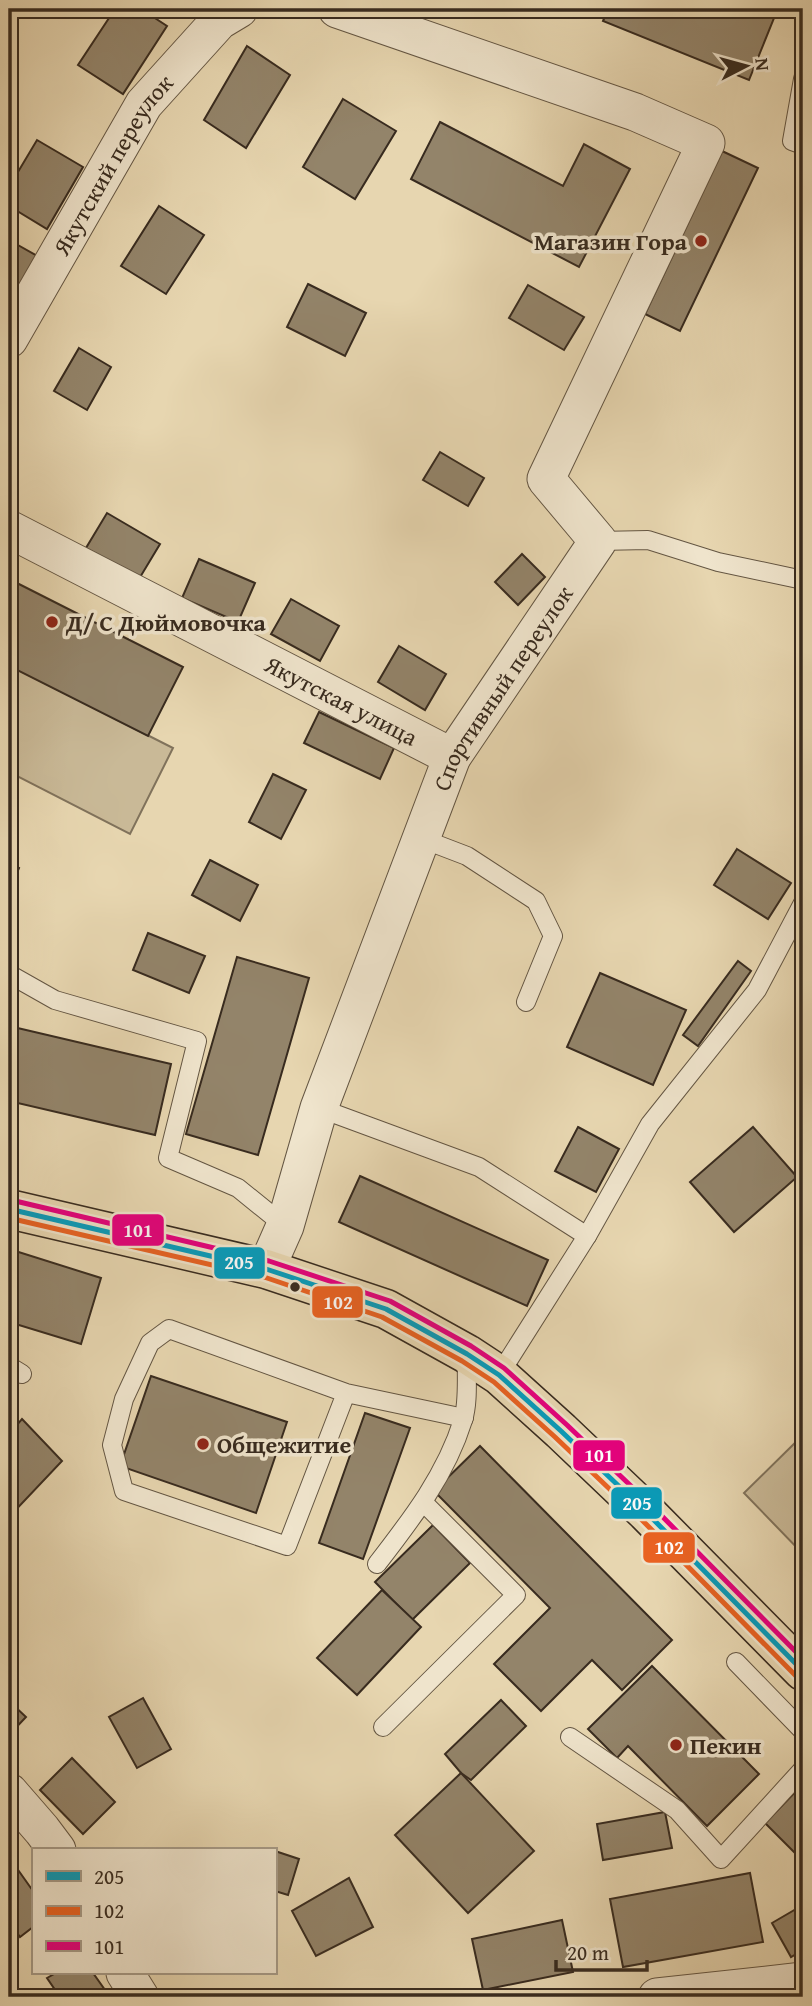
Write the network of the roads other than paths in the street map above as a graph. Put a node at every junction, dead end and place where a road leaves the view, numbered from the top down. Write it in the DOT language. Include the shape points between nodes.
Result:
graph roads {
  1 [pos="239,9"];
  2 [pos="337,9"];
  3 [pos="803,79"];
  4 [pos="803,145"];
  5 [pos="11,330"];
  6 [pos="9,528"];
  7 [pos="598,541"];
  8 [pos="803,580"];
  9 [pos="452,758"];
  10 [pos="420,838"];
  11 [pos="803,902"];
  12 [pos="9,974"];
  13 [pos="526,1002"];
  14 [pos="319,1108"];
  15 [pos="9,1209"];
  16 [pos="285,1226"];
  17 [pos="587,1236"];
  18 [pos="266,1269"];
  19 [pos="467,1354"];
  20 [pos="499,1375"];
  21 [pos="346,1393"];
  22 [pos="464,1418"];
  23 [pos="424,1503"];
  24 [pos="377,1564"];
  25 [pos="736,1661"];
  26 [pos="803,1671"];
  27 [pos="383,1727"];
  28 [pos="803,1731"];
  29 [pos="570,1737"];
  30 [pos="803,1769"];
  31 [pos="9,1792"];
  32 [pos="56,1848"];
  33 [pos="126,1974"];
  34 [pos="803,1981"];
  35 [pos="141,1997"];
  36 [pos="657,1997"];
  1 -- 5 [label="street, Якутский переулок" via="219,21 144,104"];
  2 -- 7 [label="street" via="635,112 706,143 546,479"];
  3 -- 4 [label="lane" via="792,141"];
  6 -- 9 [label="street, Якутская улица"];
  7 -- 8 [label="lane" via="648,540 718,562"];
  7 -- 9 [label="street, Спортивный переулок"];
  9 -- 10 [label="street, Спортивный переулок"];
  10 -- 13 [label="lane" via="467,856 536,901 553,936"];
  10 -- 14 [label="street, Спортивный переулок"];
  11 -- 17 [label="lane" via="757,989 650,1124"];
  12 -- 16 [label="lane" via="55,1000 197,1041 168,1158 238,1188"];
  14 -- 16 [label="street, Спортивный переулок"];
  14 -- 17 [label="lane" via="479,1167"];
  15 -- 18 [label="main road"];
  16 -- 18 [label="street, Спортивный переулок"];
  17 -- 20 [label="lane"];
  18 -- 19 [label="main road" via="386,1309"];
  19 -- 20 [label="main road"];
  19 -- 22 [label="lane"];
  20 -- 26 [label="main road" via="646,1512"];
  21 -- 21 [label="lane" via="287,1546 124,1491 112,1445 124,1399 150,1343 169,1329"];
  21 -- 22 [label="lane"];
  22 -- 23 [label="lane"];
  23 -- 24 [label="lane"];
  23 -- 27 [label="lane" via="516,1595"];
  25 -- 28 [label="lane"];
  29 -- 30 [label="lane" via="677,1810 720,1859"];
  31 -- 32 [label="street"];
  33 -- 35 [label="street"];
  34 -- 36 [label="street"];
}
